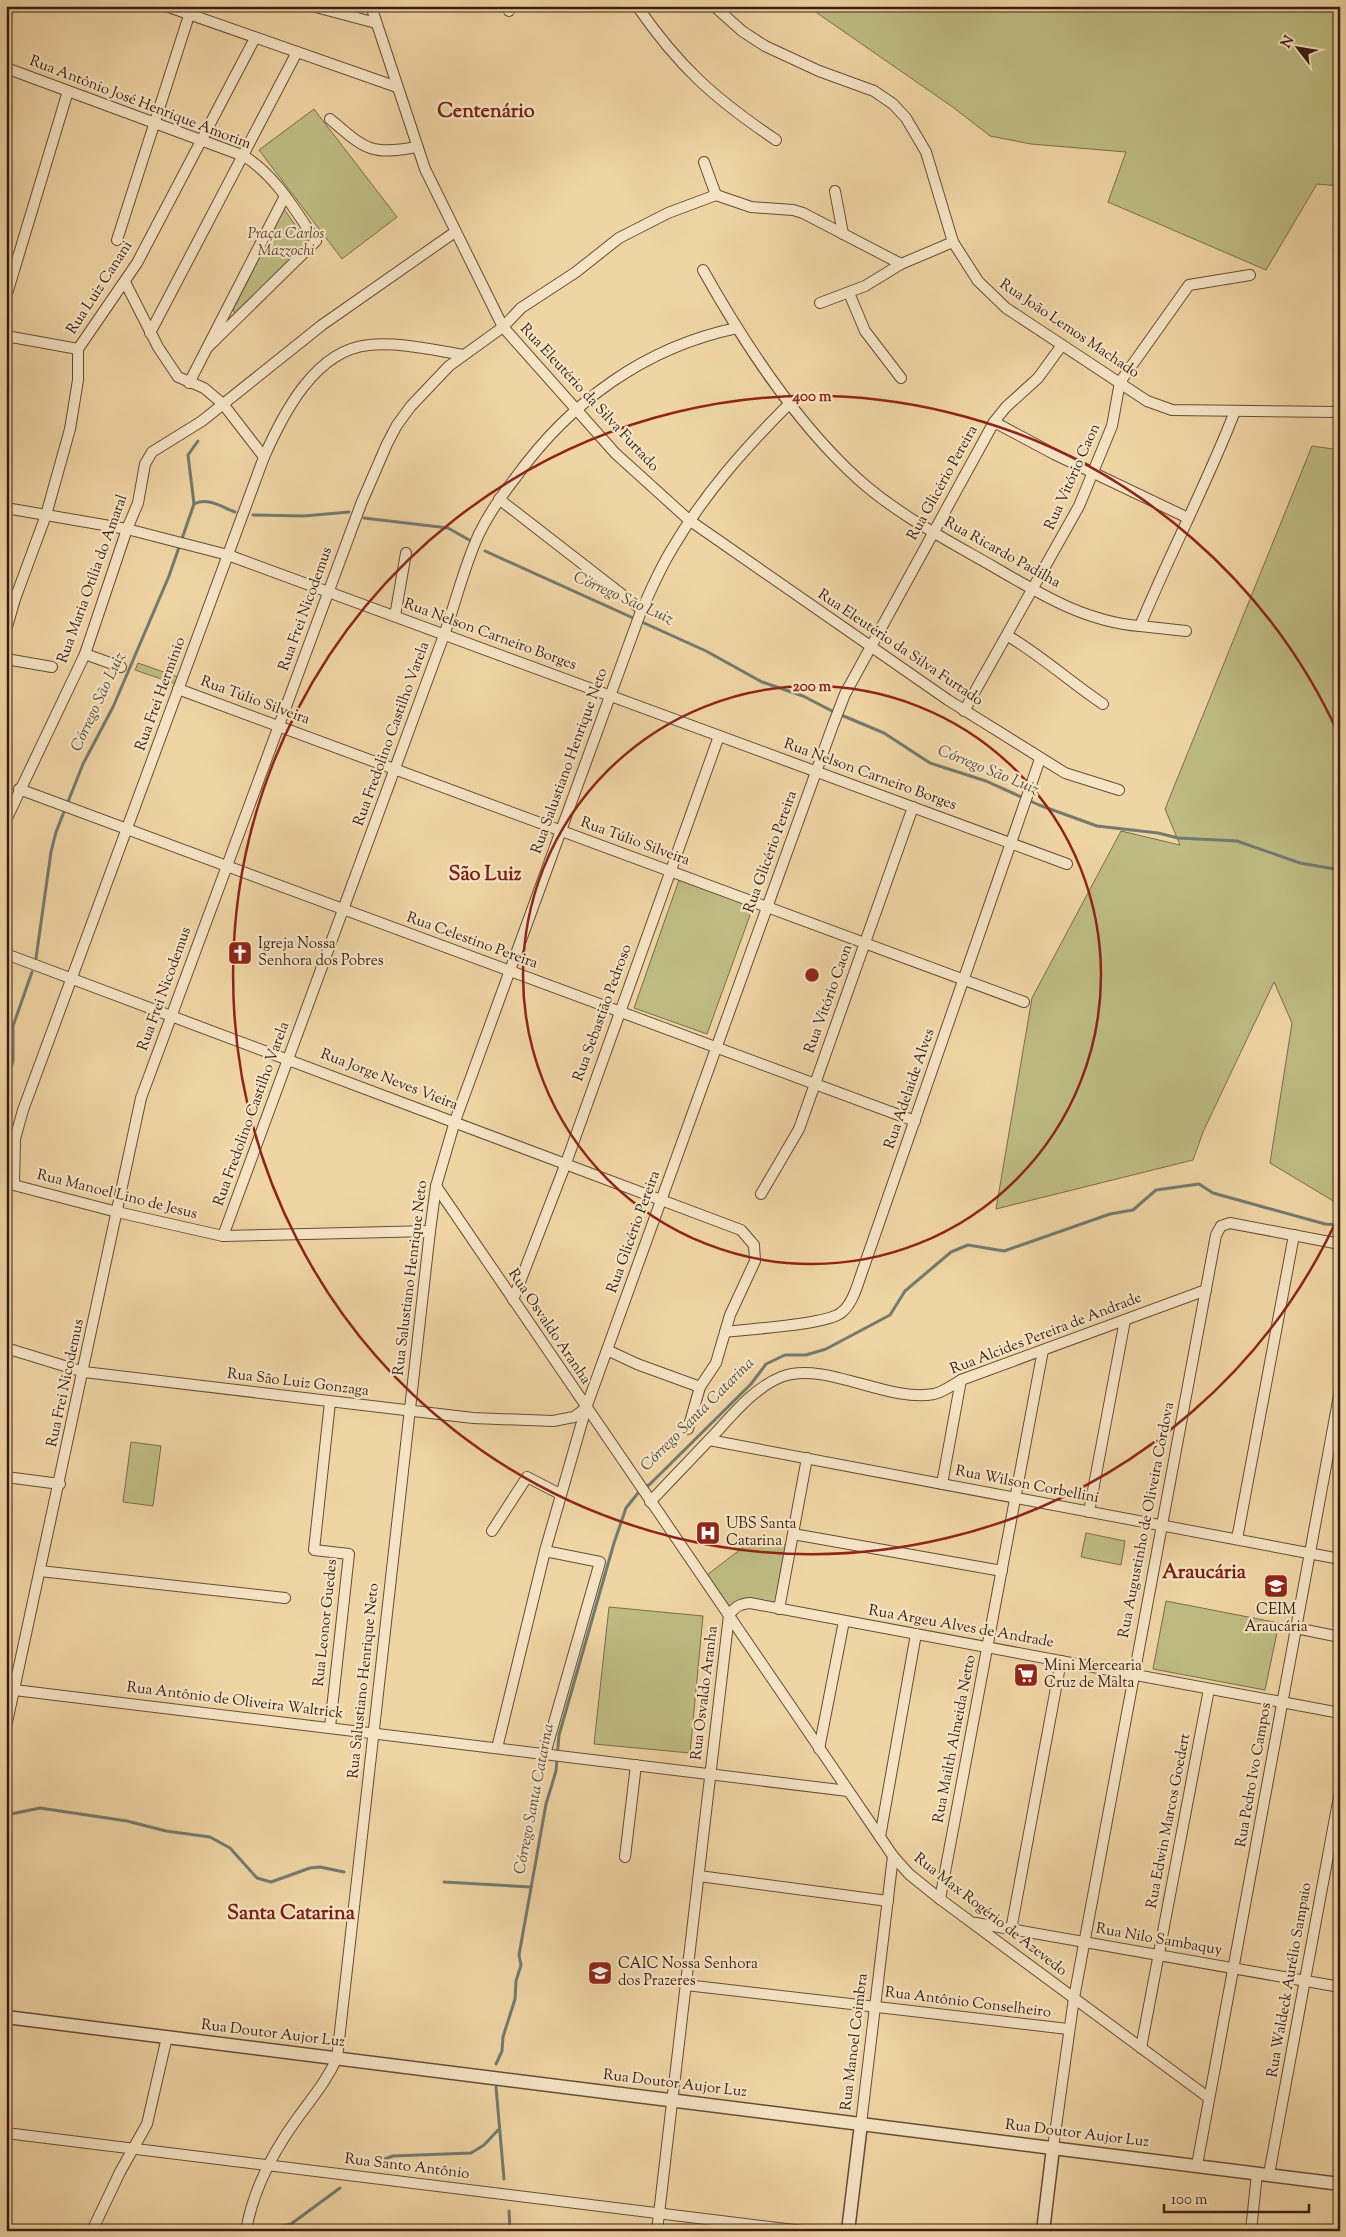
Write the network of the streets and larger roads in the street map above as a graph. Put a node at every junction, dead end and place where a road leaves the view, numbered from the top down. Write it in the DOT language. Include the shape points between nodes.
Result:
graph roads {
  1 [pos="166,6"];
  2 [pos="312,6"];
  3 [pos="371,6"];
  4 [pos="637,6"];
  5 [pos="714,6"];
  6 [pos="191,10"];
  7 [pos="376,23"];
  8 [pos="255,38"];
  9 [pos="297,52"];
  10 [pos="6,68"];
  11 [pos="397,88"];
  12 [pos="68,91"];
  13 [pos="330,119"];
  14 [pos="156,123"];
  15 [pos="202,140"];
  16 [pos="776,140"];
  17 [pos="416,147"];
  18 [pos="244,156"];
  19 [pos="704,162"];
  20 [pos="835,191"];
  21 [pos="716,195"];
  22 [pos="285,196"];
  23 [pos="455,232"];
  24 [pos="843,234"];
  25 [pos="117,240"];
  26 [pos="953,242"];
  27 [pos="901,264"];
  28 [pos="703,270"];
  29 [pos="1250,276"];
  30 [pos="125,282"];
  31 [pos="849,293"];
  32 [pos="6,297"];
  33 [pos="820,303"];
  34 [pos="503,327"];
  35 [pos="737,328"];
  36 [pos="150,333"];
  37 [pos="6,336"];
  38 [pos="1062,345"];
  39 [pos="208,347"];
  40 [pos="78,349"];
  41 [pos="464,355"];
  42 [pos="901,378"];
  43 [pos="1120,382"];
  44 [pos="190,384"];
  45 [pos="790,403"];
  46 [pos="223,404"];
  47 [pos="575,408"];
  48 [pos="1236,411"];
  49 [pos="1340,412"];
  50 [pos="994,422"];
  51 [pos="264,457"];
  52 [pos="1094,473"];
  53 [pos="499,499"];
  54 [pos="6,508"];
  55 [pos="46,515"];
  56 [pos="1188,518"];
  57 [pos="690,520"];
  58 [pos="127,528"];
  59 [pos="933,532"];
  60 [pos="406,553"];
  61 [pos="228,555"];
  62 [pos="1033,590"];
  63 [pos="328,592"];
  64 [pos="641,612"];
  65 [pos="395,616"];
  66 [pos="1140,626"];
  67 [pos="6,630"];
  68 [pos="1186,631"];
  69 [pos="444,635"];
  70 [pos="1008,636"];
  71 [pos="870,647"];
  72 [pos="85,654"];
  73 [pos="6,659"];
  74 [pos="52,666"];
  75 [pos="121,667"];
  76 [pos="178,689"];
  77 [pos="610,696"];
  78 [pos="1103,704"];
  79 [pos="964,711"];
  80 [pos="279,726"];
  81 [pos="719,736"];
  82 [pos="1040,759"];
  83 [pos="395,769"];
  84 [pos="816,772"];
  85 [pos="19,789"];
  86 [pos="1119,790"];
  87 [pos="913,807"];
  88 [pos="6,820"];
  89 [pos="126,829"];
  90 [pos="561,830"];
  91 [pos="1011,843"];
  92 [pos="1067,864"];
  93 [pos="227,866"];
  94 [pos="670,871"];
  95 [pos="767,907"];
  96 [pos="343,910"];
  97 [pos="865,943"];
  98 [pos="6,954"];
  99 [pos="509,971"];
  100 [pos="72,978"];
  101 [pos="964,979"];
  102 [pos="1024,1002"];
  103 [pos="620,1012"];
  104 [pos="172,1014"];
  105 [pos="716,1048"];
  106 [pos="288,1058"];
  107 [pos="815,1084"];
  108 [pos="455,1121"];
  109 [pos="915,1121"];
  110 [pos="566,1163"];
  111 [pos="10,1184"];
  112 [pos="436,1186"];
  113 [pos="761,1194"];
  114 [pos="662,1199"];
  115 [pos="117,1212"];
  116 [pos="430,1231"];
  117 [pos="1294,1235"];
  118 [pos="223,1236"];
  119 [pos="1340,1244"];
  120 [pos="1206,1290"];
  121 [pos="513,1300"];
  122 [pos="1124,1320"];
  123 [pos="725,1332"];
  124 [pos="6,1348"];
  125 [pos="607,1350"];
  126 [pos="1043,1350"];
  127 [pos="84,1372"];
  128 [pos="961,1380"];
  129 [pos="700,1387"];
  130 [pos="1340,1390"];
  131 [pos="330,1402"];
  132 [pos="586,1408"];
  133 [pos="410,1412"];
  134 [pos="688,1429"];
  135 [pos="709,1440"];
  136 [pos="807,1458"];
  137 [pos="6,1477"];
  138 [pos="60,1484"];
  139 [pos="942,1484"];
  140 [pos="560,1494"];
  141 [pos="1015,1498"];
  142 [pos="648,1500"];
  143 [pos="1089,1512"];
  144 [pos="1162,1525"];
  145 [pos="492,1531"];
  146 [pos="793,1534"];
  147 [pos="1237,1539"];
  148 [pos="545,1551"];
  149 [pos="1310,1553"];
  150 [pos="1340,1559"];
  151 [pos="40,1571"];
  152 [pos="1002,1571"];
  153 [pos="286,1598"];
  154 [pos="779,1609"];
  155 [pos="729,1616"];
  156 [pos="844,1621"];
  157 [pos="1296,1628"];
  158 [pos="916,1634"];
  159 [pos="1340,1637"];
  160 [pos="987,1647"];
  161 [pos="1061,1661"];
  162 [pos="1134,1675"];
  163 [pos="10,1689"];
  164 [pos="1209,1689"];
  165 [pos="1282,1702"];
  166 [pos="1340,1713"];
  167 [pos="6,1727"];
  168 [pos="330,1727"];
  169 [pos="374,1732"];
  170 [pos="497,1748"];
  171 [pos="819,1749"];
  172 [pos="549,1754"];
  173 [pos="636,1765"];
  174 [pos="711,1774"];
  175 [pos="848,1791"];
  176 [pos="1340,1791"];
  177 [pos="880,1837"];
  178 [pos="893,1856"];
  179 [pos="624,1857"];
  180 [pos="699,1876"];
  181 [pos="940,1899"];
  182 [pos="888,1900"];
  183 [pos="972,1923"];
  184 [pos="1011,1930"];
  185 [pos="1084,1942"];
  186 [pos="1159,1955"];
  187 [pos="1233,1968"];
  188 [pos="1305,1980"];
  189 [pos="686,1985"];
  190 [pos="1340,1987"];
  191 [pos="1074,1998"];
  192 [pos="875,2007"];
  193 [pos="6,2017"];
  194 [pos="1068,2029"];
  195 [pos="167,2037"];
  196 [pos="1141,2048"];
  197 [pos="337,2058"];
  198 [pos="1209,2098"];
  199 [pos="672,2100"];
  200 [pos="861,2124"];
  201 [pos="6,2133"];
  202 [pos="133,2148"];
  203 [pos="1053,2148"];
  204 [pos="268,2165"];
  205 [pos="1197,2165"];
  206 [pos="1263,2174"];
  207 [pos="1340,2184"];
  208 [pos="659,2213"];
  209 [pos="92,2231"];
  210 [pos="246,2231"];
  211 [pos="657,2231"];
  212 [pos="803,2231"];
  213 [pos="848,2231"];
  214 [pos="1043,2231"];
  215 [pos="1250,2231"];
  1 -- 6 [label="street"];
  2 -- 7 [label="street"];
  3 -- 7 [label="street, Rua Eleutério da Silva Furtado"];
  4 -- 16 [label="street" via="689,73"];
  5 -- 26 [label="street, Rua João Lemos Machado" via="765,46 819,71 874,91 893,104 906,118 926,152"];
  6 -- 8 [label="street"];
  6 -- 14 [label="street"];
  7 -- 11 [label="street, Rua Eleutério da Silva Furtado"];
  8 -- 9 [label="street"];
  8 -- 15 [label="street, Rua Luiz Canani"];
  9 -- 11 [label="street"];
  9 -- 18 [label="street"];
  10 -- 12 [label="street, Rua Antônio José Henrique Amorim"];
  11 -- 17 [label="street, Rua Eleutério da Silva Furtado"];
  12 -- 14 [label="street, Rua Antônio José Henrique Amorim"];
  12 -- 32 [label="street"];
  13 -- 17 [label="street" via="374,150"];
  14 -- 15 [label="street, Rua Antônio José Henrique Amorim"];
  14 -- 25 [label="street"];
  15 -- 18 [label="street, Rua Antônio José Henrique Amorim"];
  15 -- 30 [label="street, Rua Luiz Canani"];
  17 -- 23 [label="street, Rua Eleutério da Silva Furtado"];
  18 -- 22 [label="street, Rua Antônio José Henrique Amorim" via="263,169"];
  18 -- 36 [label="street"];
  19 -- 21 [label="street"];
  20 -- 24 [label="street"];
  21 -- 24 [label="street" via="750,207 798,212"];
  21 -- 34 [label="street, Rua Frei Nicodemus" via="668,213 619,238 576,272 521,308"];
  22 -- 39 [label="street"];
  22 -- 39 [label="street, Rua Antônio José Henrique Amorim" via="316,241"];
  23 -- 34 [label="street, Rua Eleutério da Silva Furtado"];
  23 -- 46 [label="street, Rua Maria Otília do Amaral" via="329,320"];
  24 -- 27 [label="street"];
  26 -- 27 [label="street"];
  26 -- 38 [label="street, Rua João Lemos Machado" via="967,267 991,296"];
  27 -- 31 [label="street"];
  28 -- 35 [label="street, Rua Ricardo Padilha"];
  29 -- 43 [label="street, Rua Vitório Caon" via="1189,285"];
  30 -- 36 [label="street"];
  30 -- 40 [label="street, Rua Luiz Canani"];
  31 -- 33 [label="street"];
  31 -- 42 [label="street" via="865,331"];
  34 -- 41 [label="street, Rua Frei Nicodemus"];
  34 -- 47 [label="street, Rua Eleutério da Silva Furtado"];
  35 -- 45 [label="street, Rua Ricardo Padilha"];
  35 -- 47 [label="street, Rua Fredolino Castilho Varela" via="693,339 653,357 609,382"];
  36 -- 44 [label="street" via="178,377"];
  37 -- 40 [label="street"];
  38 -- 43 [label="street, Rua João Lemos Machado"];
  38 -- 50 [label="street, Rua Glicério Pereira" via="1038,378"];
  39 -- 44 [label="street"];
  40 -- 55 [label="street, Rua Luiz Canani" via="76,404"];
  41 -- 51 [label="street, Rua Frei Hermínio" via="384,345 368,345 344,353 310,378 282,420"];
  41 -- 63 [label="street, Rua Frei Nicodemus" via="428,386 394,432 361,504"];
  43 -- 48 [label="street, Rua João Lemos Machado" via="1147,401 1165,408"];
  43 -- 52 [label="street, Rua Vitório Caon" via="1112,426"];
  44 -- 46 [label="street" via="204,388"];
  45 -- 57 [label="street, Rua Salustiano Henrique Neto" via="731,466"];
  45 -- 59 [label="street, Rua Ricardo Padilha" via="858,480"];
  46 -- 51 [label="street"];
  46 -- 58 [label="street, Rua Maria Otília do Amaral" via="195,426 152,452 146,464 138,503"];
  47 -- 53 [label="street, Rua Fredolino Castilho Varela" via="545,439"];
  47 -- 57 [label="street, Rua Eleutério da Silva Furtado" via="622,459"];
  48 -- 49 [label="street, Rua João Lemos Machado"];
  48 -- 56 [label="street" via="1214,468"];
  50 -- 52 [label="street"];
  50 -- 59 [label="street, Rua Glicério Pereira"];
  51 -- 61 [label="street, Rua Frei Hermínio"];
  52 -- 56 [label="street"];
  52 -- 62 [label="street, Rua Vitório Caon"];
  53 -- 64 [label="street"];
  53 -- 69 [label="street, Rua Fredolino Castilho Varela" via="479,536"];
  54 -- 55 [label="street, Rua Nelson Carneiro Borges"];
  55 -- 58 [label="street, Rua Nelson Carneiro Borges"];
  55 -- 67 [label="street, Rua Luiz Canani"];
  56 -- 66 [label="street"];
  57 -- 64 [label="street, Rua Salustiano Henrique Neto" via="671,550"];
  57 -- 71 [label="street, Rua Eleutério da Silva Furtado"];
  58 -- 61 [label="street, Rua Nelson Carneiro Borges"];
  58 -- 72 [label="street, Rua Maria Otília do Amaral"];
  59 -- 62 [label="street, Rua Ricardo Padilha"];
  59 -- 71 [label="street, Rua Glicério Pereira"];
  60 -- 65 [label="street"];
  61 -- 63 [label="street, Rua Nelson Carneiro Borges"];
  61 -- 76 [label="street, Rua Frei Hermínio"];
  62 -- 66 [label="street, Rua Ricardo Padilha" via="1102,621"];
  62 -- 70 [label="street, Rua Vitório Caon"];
  63 -- 65 [label="street, Rua Nelson Carneiro Borges"];
  63 -- 80 [label="street, Rua Frei Nicodemus"];
  64 -- 77 [label="street, Rua Salustiano Henrique Neto"];
  65 -- 69 [label="street, Rua Nelson Carneiro Borges"];
  66 -- 68 [label="street, Rua Ricardo Padilha"];
  69 -- 77 [label="street, Rua Nelson Carneiro Borges"];
  69 -- 83 [label="street, Rua Fredolino Castilho Varela"];
  70 -- 78 [label="street" via="1034,651"];
  70 -- 79 [label="street, Rua Vitório Caon"];
  71 -- 79 [label="street, Rua Eleutério da Silva Furtado"];
  71 -- 84 [label="street, Rua Glicério Pereira" via="841,705"];
  72 -- 75 [label="street"];
  72 -- 85 [label="street, Rua Maria Otília do Amaral"];
  73 -- 74 [label="street"];
  76 -- 80 [label="street, Rua Túlio Silveira"];
  76 -- 89 [label="street, Rua Frei Hermínio"];
  77 -- 81 [label="street, Rua Nelson Carneiro Borges"];
  77 -- 90 [label="street, Rua Salustiano Henrique Neto"];
  79 -- 82 [label="street, Rua Eleutério da Silva Furtado"];
  80 -- 83 [label="street, Rua Túlio Silveira"];
  80 -- 93 [label="street, Rua Frei Nicodemus"];
  81 -- 84 [label="street, Rua Nelson Carneiro Borges"];
  81 -- 94 [label="street, Rua Sebastião Pedroso"];
  82 -- 86 [label="street, Rua Eleutério da Silva Furtado" via="1076,778"];
  82 -- 91 [label="street, Rua Adelaide Alves"];
  83 -- 90 [label="street, Rua Túlio Silveira"];
  83 -- 96 [label="street, Rua Fredolino Castilho Varela"];
  84 -- 87 [label="street, Rua Nelson Carneiro Borges"];
  84 -- 95 [label="street, Rua Glicério Pereira"];
  85 -- 88 [label="street, Rua Maria Otília do Amaral"];
  85 -- 89 [label="street, Rua Celestino Pereira"];
  87 -- 91 [label="street, Rua Nelson Carneiro Borges"];
  87 -- 97 [label="street, Rua Vitório Caon"];
  89 -- 93 [label="street, Rua Celestino Pereira"];
  89 -- 100 [label="street, Rua Frei Hermínio"];
  90 -- 94 [label="street, Rua Túlio Silveira"];
  90 -- 99 [label="street, Rua Salustiano Henrique Neto"];
  91 -- 92 [label="street, Rua Nelson Carneiro Borges"];
  91 -- 101 [label="street, Rua Adelaide Alves"];
  93 -- 96 [label="street, Rua Celestino Pereira"];
  93 -- 104 [label="street, Rua Frei Nicodemus"];
  94 -- 95 [label="street, Rua Túlio Silveira"];
  94 -- 103 [label="street, Rua Sebastião Pedroso"];
  95 -- 97 [label="street, Rua Túlio Silveira"];
  95 -- 105 [label="street, Rua Glicério Pereira"];
  96 -- 99 [label="street, Rua Celestino Pereira"];
  96 -- 106 [label="street, Rua Fredolino Castilho Varela"];
  97 -- 101 [label="street, Rua Túlio Silveira"];
  97 -- 107 [label="street, Rua Vitório Caon"];
  98 -- 100 [label="street, Rua Jorge Neves Vieira"];
  99 -- 103 [label="street, Rua Celestino Pereira"];
  99 -- 108 [label="street, Rua Salustiano Henrique Neto"];
  100 -- 104 [label="street, Rua Jorge Neves Vieira"];
  100 -- 111 [label="street, Rua Frei Hermínio" via="18,1123"];
  101 -- 102 [label="street, Rua Túlio Silveira"];
  101 -- 109 [label="street, Rua Adelaide Alves"];
  103 -- 105 [label="street, Rua Celestino Pereira"];
  103 -- 110 [label="street, Rua Sebastião Pedroso"];
  104 -- 106 [label="street, Rua Jorge Neves Vieira"];
  104 -- 115 [label="street, Rua Frei Nicodemus" via="141,1098"];
  105 -- 107 [label="street, Rua Celestino Pereira"];
  105 -- 114 [label="street, Rua Glicério Pereira"];
  106 -- 108 [label="street, Rua Jorge Neves Vieira"];
  106 -- 118 [label="street, Rua Fredolino Castilho Varela"];
  107 -- 109 [label="street, Rua Celestino Pereira"];
  107 -- 113 [label="street, Rua Vitório Caon" via="796,1136"];
  108 -- 110 [label="street, Rua Jorge Neves Vieira"];
  108 -- 112 [label="street, Rua Salustiano Henrique Neto"];
  109 -- 123 [label="street, Rua Adelaide Alves" via="862,1275 842,1313 825,1320"];
  110 -- 114 [label="street, Rua Jorge Neves Vieira"];
  110 -- 121 [label="street, Rua Sebastião Pedroso"];
  111 -- 115 [label="street, Rua Manoel Lino de Jesus"];
  112 -- 116 [label="street, Rua Salustiano Henrique Neto"];
  112 -- 121 [label="street, Rua Osvaldo Aranha"];
  114 -- 123 [label="street, Rua Jorge Neves Vieira" via="741,1230 754,1245 755,1261"];
  114 -- 125 [label="street, Rua Glicério Pereira"];
  115 -- 118 [label="street, Rua Manoel Lino de Jesus"];
  115 -- 127 [label="street, Rua Frei Nicodemus"];
  116 -- 118 [label="street, Rua Manoel Lino de Jesus"];
  116 -- 133 [label="street, Rua Salustiano Henrique Neto"];
  117 -- 119 [label="street"];
  117 -- 120 [label="street, Rua Augustinho de Oliveira Córdova" via="1230,1223 1221,1226 1216,1235"];
  117 -- 147 [label="street"];
  120 -- 122 [label="street, Rua Alcides Pereira de Andrade"];
  120 -- 144 [label="street, Rua Augustinho de Oliveira Córdova"];
  121 -- 132 [label="street, Rua Osvaldo Aranha"];
  122 -- 126 [label="street, Rua Alcides Pereira de Andrade"];
  122 -- 143 [label="street"];
  123 -- 129 [label="street" via="716,1363"];
  124 -- 127 [label="street, Rua São Luiz Gonzaga"];
  125 -- 129 [label="street"];
  125 -- 132 [label="street, Rua Glicério Pereira"];
  126 -- 128 [label="street, Rua Alcides Pereira de Andrade"];
  126 -- 141 [label="street, Rua Mailth Almeida Netto"];
  127 -- 131 [label="street, Rua São Luiz Gonzaga"];
  127 -- 138 [label="street, Rua Frei Nicodemus"];
  128 -- 135 [label="street, Rua Alcides Pereira de Andrade" via="936,1394 923,1395 798,1373 782,1377 753,1395"];
  128 -- 139 [label="street"];
  129 -- 134 [label="street"];
  130 -- 149 [label="street, Rua Pedro Ivo Campos"];
  131 -- 133 [label="street, Rua São Luiz Gonzaga"];
  131 -- 168 [label="street, Rua Leonor Guedes" via="314,1550 349,1554"];
  132 -- 133 [label="street, Rua São Luiz Gonzaga" via="574,1417 553,1421 505,1421"];
  132 -- 140 [label="street, Rua Glicério Pereira"];
  132 -- 142 [label="street, Rua Osvaldo Aranha"];
  133 -- 169 [label="street, Rua Salustiano Henrique Neto"];
  135 -- 136 [label="street, Rua Wilson Corbellini"];
  135 -- 142 [label="street, Rua Alcides Pereira de Andrade"];
  136 -- 139 [label="street, Rua Wilson Corbellini"];
  136 -- 146 [label="street"];
  137 -- 138 [label="street"];
  138 -- 151 [label="street, Rua Frei Nicodemus"];
  139 -- 141 [label="street, Rua Wilson Corbellini"];
  140 -- 145 [label="street" via="527,1477"];
  140 -- 148 [label="street, Rua Glicério Pereira"];
  141 -- 143 [label="street, Rua Wilson Corbellini"];
  141 -- 152 [label="street, Rua Mailth Almeida Netto"];
  142 -- 155 [label="street, Rua Osvaldo Aranha"];
  143 -- 144 [label="street, Rua Wilson Corbellini"];
  144 -- 147 [label="street, Rua Wilson Corbellini"];
  144 -- 162 [label="street, Rua Augustinho de Oliveira Córdova"];
  146 -- 152 [label="street"];
  146 -- 154 [label="street"];
  147 -- 149 [label="street, Rua Wilson Corbellini"];
  148 -- 170 [label="street, Rua Glicério Pereira"];
  148 -- 172 [label="street" via="600,1562"];
  149 -- 150 [label="street, Rua Wilson Corbellini"];
  149 -- 157 [label="street, Rua Pedro Ivo Campos"];
  151 -- 153 [label="street"];
  151 -- 163 [label="street, Rua Frei Nicodemus"];
  152 -- 160 [label="street, Rua Mailth Almeida Netto"];
  154 -- 155 [label="street, Rua Argeu Alves de Andrade" via="741,1604"];
  154 -- 156 [label="street, Rua Argeu Alves de Andrade"];
  155 -- 171 [label="street, Rua Max Rogério de Azevedo"];
  155 -- 174 [label="street, Rua Osvaldo Aranha"];
  156 -- 158 [label="street, Rua Argeu Alves de Andrade"];
  156 -- 171 [label="street"];
  157 -- 159 [label="street"];
  157 -- 165 [label="street, Rua Pedro Ivo Campos"];
  158 -- 160 [label="street, Rua Argeu Alves de Andrade"];
  158 -- 177 [label="street"];
  160 -- 161 [label="street, Rua Argeu Alves de Andrade"];
  160 -- 181 [label="street, Rua Mailth Almeida Netto"];
  161 -- 162 [label="street, Rua Argeu Alves de Andrade"];
  161 -- 184 [label="street"];
  162 -- 164 [label="street, Rua Argeu Alves de Andrade"];
  162 -- 185 [label="street, Rua Augustinho de Oliveira Córdova"];
  163 -- 167 [label="street, Rua Frei Nicodemus"];
  163 -- 168 [label="street, Rua Antônio de Oliveira Waltrick"];
  164 -- 165 [label="street, Rua Argeu Alves de Andrade"];
  164 -- 186 [label="street, Rua Edwin Marcos Goedert"];
  165 -- 166 [label="street, Rua Argeu Alves de Andrade"];
  165 -- 187 [label="street, Rua Pedro Ivo Campos"];
  168 -- 169 [label="street, Rua Antônio de Oliveira Waltrick"];
  169 -- 170 [label="street, Rua Antônio de Oliveira Waltrick"];
  169 -- 197 [label="street, Rua Salustiano Henrique Neto"];
  170 -- 172 [label="street, Rua Antônio de Oliveira Waltrick"];
  171 -- 175 [label="street, Rua Max Rogério de Azevedo"];
  172 -- 173 [label="street, Rua Antônio de Oliveira Waltrick"];
  173 -- 174 [label="street, Rua Antônio de Oliveira Waltrick"];
  173 -- 179 [label="street"];
  174 -- 175 [label="street, Rua Antônio de Oliveira Waltrick"];
  174 -- 180 [label="street, Rua Osvaldo Aranha"];
  175 -- 177 [label="street, Rua Max Rogério de Azevedo"];
  176 -- 188 [label="street, Rua Waldeck Aurélio Sampaio"];
  177 -- 178 [label="street, Rua Max Rogério de Azevedo"];
  178 -- 181 [label="street, Rua Max Rogério de Azevedo"];
  178 -- 182 [label="street, Rua Manoel Coimbra"];
  180 -- 182 [label="street"];
  180 -- 189 [label="street, Rua Osvaldo Aranha"];
  181 -- 183 [label="street, Rua Max Rogério de Azevedo"];
  182 -- 192 [label="street, Rua Manoel Coimbra"];
  183 -- 184 [label="street, Rua Nilo Sambaquy"];
  183 -- 191 [label="street, Rua Max Rogério de Azevedo"];
  184 -- 185 [label="street, Rua Nilo Sambaquy"];
  185 -- 186 [label="street, Rua Nilo Sambaquy"];
  185 -- 191 [label="street, Rua Augustinho de Oliveira Córdova"];
  186 -- 187 [label="street, Rua Nilo Sambaquy"];
  186 -- 196 [label="street, Rua Edwin Marcos Goedert"];
  187 -- 188 [label="street, Rua Nilo Sambaquy"];
  187 -- 198 [label="street, Rua Pedro Ivo Campos"];
  188 -- 190 [label="street, Rua Nilo Sambaquy"];
  188 -- 206 [label="street, Rua Waldeck Aurélio Sampaio"];
  189 -- 192 [label="street, Rua Antônio Conselheiro"];
  189 -- 199 [label="street, Rua Osvaldo Aranha"];
  191 -- 194 [label="street, Rua Augustinho de Oliveira Córdova"];
  191 -- 196 [label="street, Rua Max Rogério de Azevedo"];
  192 -- 194 [label="street, Rua Antônio Conselheiro"];
  192 -- 200 [label="street, Rua Manoel Coimbra"];
  193 -- 195 [label="street, Rua Doutor Aujor Luz"];
  194 -- 203 [label="street, Rua Augustinho de Oliveira Córdova"];
  195 -- 197 [label="street, Rua Doutor Aujor Luz"];
  195 -- 202 [label="street" via="147,2124"];
  196 -- 198 [label="street, Rua Max Rogério de Azevedo"];
  197 -- 199 [label="street, Rua Doutor Aujor Luz"];
  197 -- 204 [label="street"];
  198 -- 205 [label="street, Rua Pedro Ivo Campos"];
  199 -- 200 [label="street, Rua Doutor Aujor Luz"];
  199 -- 208 [label="street, Rua Osvaldo Aranha"];
  200 -- 203 [label="street, Rua Doutor Aujor Luz"];
  200 -- 213 [label="street, Rua Manoel Coimbra"];
  201 -- 202 [label="street, Rua Santo Antônio"];
  202 -- 204 [label="street, Rua Santo Antônio"];
  202 -- 209 [label="street"];
  203 -- 205 [label="street, Rua Doutor Aujor Luz"];
  203 -- 214 [label="street"];
  204 -- 208 [label="street, Rua Santo Antônio"];
  204 -- 210 [label="street" via="252,2203"];
  205 -- 206 [label="street, Rua Doutor Aujor Luz"];
  206 -- 207 [label="street, Rua Doutor Aujor Luz"];
  206 -- 215 [label="street, Rua Waldeck Aurélio Sampaio"];
  208 -- 211 [label="street, Rua Osvaldo Aranha"];
  208 -- 212 [label="street, Rua Santo Antônio"];
}
